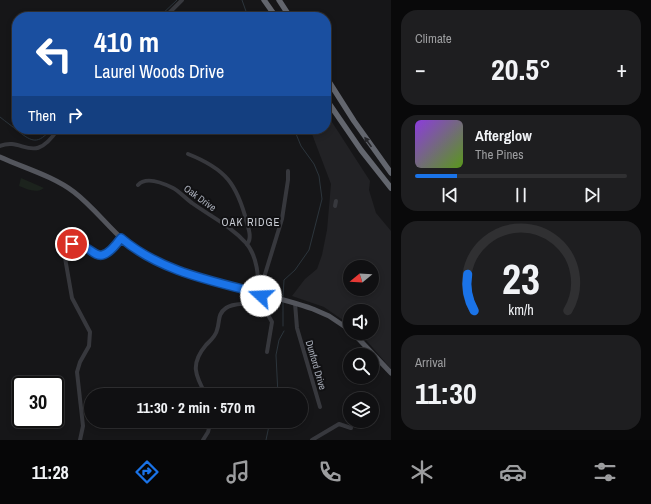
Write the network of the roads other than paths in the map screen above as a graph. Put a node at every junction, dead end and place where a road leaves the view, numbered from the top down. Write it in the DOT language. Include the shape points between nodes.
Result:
graph roads {
  1 [pos="182,0"];
  2 [pos="264,0"];
  3 [pos="278,0"];
  4 [pos="170,12"];
  5 [pos="272,12"];
  6 [pos="286,12"];
  7 [pos="331,85"];
  8 [pos="331,106"];
  9 [pos="54,134"];
  10 [pos="0,146"];
  11 [pos="188,154"];
  12 [pos="0,157"];
  13 [pos="288,171"];
  14 [pos="391,173"];
  15 [pos="138,185"];
  16 [pos="391,188"];
  17 [pos="121,238"];
  18 [pos="247,244"];
  19 [pos="253,292"];
  20 [pos="262,294"];
  21 [pos="259,300"];
  22 [pos="295,303"];
  23 [pos="343,326"];
  24 [pos="360,340"];
  25 [pos="267,352"];
  26 [pos="391,373"];
  27 [pos="202,388"];
  28 [pos="320,407"];
  29 [pos="343,425"];
  30 [pos="209,428"];
  31 [pos="80,440"];
  32 [pos="203,440"];
  33 [pos="312,440"];
  1 -- 4 [label="street"];
  2 -- 5 [label="highway"];
  3 -- 6 [label="highway"];
  14 -- 7 [label="highway, one-way"];
  8 -- 16 [label="highway" via="354,141"];
  9 -- 10 [label="street" via="37,148 11,144"];
  11 -- 18 [label="street, Oak Drive" via="219,171 238,192 250,240"];
  12 -- 17 [label="main road" via="66,187"];
  13 -- 20 [label="street" via="282,219 262,284"];
  15 -- 18 [label="street, Oak Drive" via="149,180 174,188 230,228"];
  17 -- 19 [label="main road" via="155,261 197,277"];
  17 -- 31 [label="street" via="112,250 104,254 93,253 77,244 67,246 64,252 72,298 90,332 89,346 77,372 83,424"];
  18 -- 19 [label="street, Oak Drive" via="258,276 257,287"];
  19 -- 20 [label="main road"];
  20 -- 21 [label="street"];
  20 -- 22 [label="main road"];
  21 -- 25 [label="street" via="272,322"];
  21 -- 27 [label="street" via="231,305 221,313 217,332 199,355 195,366"];
  22 -- 23 [label="main road" via="321,312"];
  22 -- 28 [label="street, Dunford Drive" via="297,328"];
  24 -- 26 [label="main road"];
  29 -- 33 [label="street" via="340,424"];
  30 -- 32 [label="street"];
}
